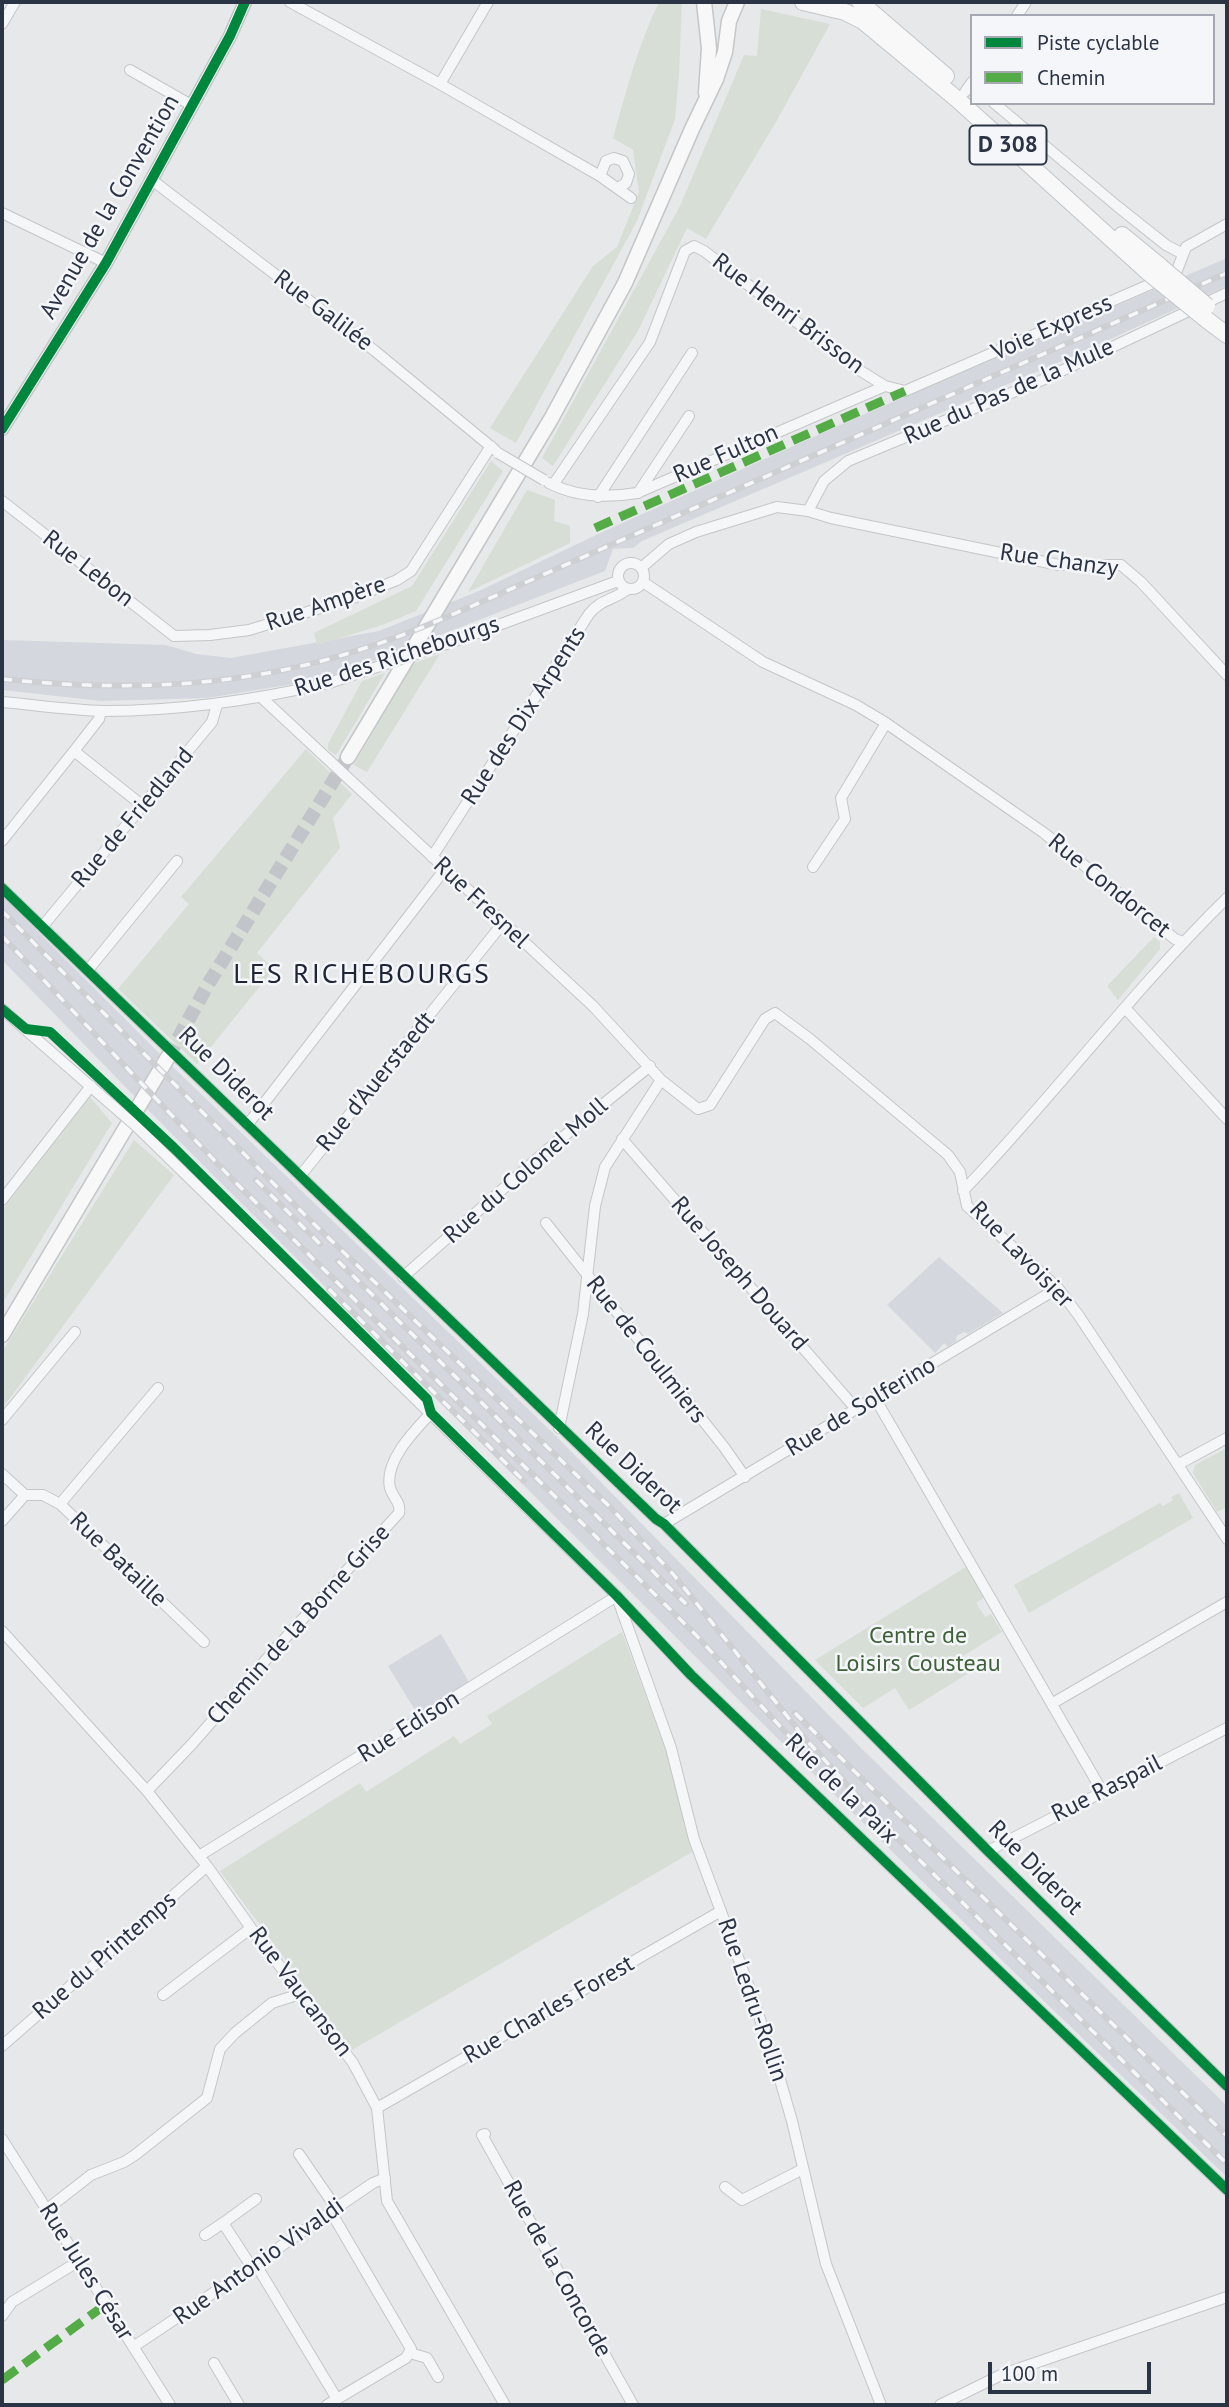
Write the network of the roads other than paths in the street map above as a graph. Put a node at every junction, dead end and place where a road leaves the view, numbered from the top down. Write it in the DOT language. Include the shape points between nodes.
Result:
graph roads {
  1 [pos="15,2"];
  2 [pos="245,2"];
  3 [pos="290,2"];
  4 [pos="488,2"];
  5 [pos="704,2"];
  6 [pos="737,2"];
  7 [pos="803,2"];
  8 [pos="860,2"];
  9 [pos="2,24"];
  10 [pos="130,70"];
  11 [pos="440,84"];
  12 [pos="970,93"];
  13 [pos="706,97"];
  14 [pos="982,105"];
  15 [pos="996,105"];
  16 [pos="192,106"];
  17 [pos="600,176"];
  18 [pos="152,180"];
  19 [pos="618,188"];
  20 [pos="631,198"];
  21 [pos="2,213"];
  22 [pos="1227,224"];
  23 [pos="1182,254"];
  24 [pos="106,262"];
  25 [pos="1155,270"];
  26 [pos="1227,293"];
  27 [pos="1211,316"];
  28 [pos="1227,323"];
  29 [pos="1227,335"];
  30 [pos="692,353"];
  31 [pos="884,386"];
  32 [pos="909,390"];
  33 [pos="690,416"];
  34 [pos="2,429"];
  35 [pos="495,449"];
  36 [pos="553,485"];
  37 [pos="637,493"];
  38 [pos="598,497"];
  39 [pos="2,501"];
  40 [pos="808,511"];
  41 [pos="641,568"];
  42 [pos="618,581"];
  43 [pos="643,582"];
  44 [pos="628,589"];
  45 [pos="577,596"];
  46 [pos="594,608"];
  47 [pos="174,636"];
  48 [pos="1227,675"];
  49 [pos="262,698"];
  50 [pos="2,702"];
  51 [pos="217,705"];
  52 [pos="100,710"];
  53 [pos="886,723"];
  54 [pos="74,751"];
  55 [pos="348,757"];
  56 [pos="143,806"];
  57 [pos="2,841"];
  58 [pos="432,857"];
  59 [pos="177,861"];
  60 [pos="813,867"];
  61 [pos="445,869"];
  62 [pos="2,888"];
  63 [pos="1227,898"];
  64 [pos="503,923"];
  65 [pos="42,927"];
  66 [pos="1183,942"];
  67 [pos="88,970"];
  68 [pos="2,1009"];
  69 [pos="1126,1009"];
  70 [pos="168,1057"];
  71 [pos="650,1066"];
  72 [pos="661,1080"];
  73 [pos="90,1086"];
  74 [pos="698,1109"];
  75 [pos="1227,1119"];
  76 [pos="247,1124"];
  77 [pos="622,1139"];
  78 [pos="301,1175"];
  79 [pos="962,1191"];
  80 [pos="2,1200"];
  81 [pos="546,1223"];
  82 [pos="588,1276"];
  83 [pos="403,1277"];
  84 [pos="1058,1288"];
  85 [pos="75,1332"];
  86 [pos="2,1335"];
  87 [pos="158,1388"];
  88 [pos="875,1398"];
  89 [pos="856,1409"];
  90 [pos="431,1413"];
  91 [pos="2,1420"];
  92 [pos="559,1428"];
  93 [pos="1227,1438"];
  94 [pos="1179,1464"];
  95 [pos="2,1474"];
  96 [pos="745,1477"];
  97 [pos="24,1495"];
  98 [pos="60,1504"];
  99 [pos="2,1521"];
  100 [pos="664,1524"];
  101 [pos="1227,1539"];
  102 [pos="617,1596"];
  103 [pos="1227,1602"];
  104 [pos="641,1621"];
  105 [pos="627,1626"];
  106 [pos="2,1631"];
  107 [pos="204,1642"];
  108 [pos="1052,1703"];
  109 [pos="1227,1728"];
  110 [pos="147,1791"];
  111 [pos="1102,1791"];
  112 [pos="988,1851"];
  113 [pos="199,1856"];
  114 [pos="207,1866"];
  115 [pos="721,1911"];
  116 [pos="251,1928"];
  117 [pos="300,1994"];
  118 [pos="163,1995"];
  119 [pos="2,2046"];
  120 [pos="1227,2087"];
  121 [pos="377,2108"];
  122 [pos="485,2134"];
  123 [pos="2,2139"];
  124 [pos="299,2154"];
  125 [pos="803,2169"];
  126 [pos="385,2178"];
  127 [pos="725,2188"];
  128 [pos="1227,2190"];
  129 [pos="256,2199"];
  130 [pos="47,2210"];
  131 [pos="333,2210"];
  132 [pos="223,2222"];
  133 [pos="205,2235"];
  134 [pos="79,2261"];
  135 [pos="253,2265"];
  136 [pos="1227,2297"];
  137 [pos="2,2316"];
  138 [pos="133,2347"];
  139 [pos="410,2351"];
  140 [pos="214,2363"];
  141 [pos="438,2377"];
  142 [pos="337,2399"];
  143 [pos="170,2405"];
  144 [pos="239,2405"];
  145 [pos="327,2405"];
  146 [pos="505,2405"];
  147 [pos="633,2405"];
  148 [pos="881,2405"];
  149 [pos="940,2405"];
  1 -- 9 [label="street"];
  2 -- 16 [label="street, Avenue de la Convention"];
  3 -- 11 [label="street"];
  4 -- 11 [label="street"];
  5 -- 13 [label="main road" via="709,48"];
  6 -- 13 [label="main road" via="729,20 722,65"];
  7 -- 25 [label="main road, D 308" via="863,21"];
  8 -- 12 [label="main road"];
  10 -- 16 [label="street"];
  11 -- 17 [label="street"];
  13 -- 55 [label="main road" via="625,283 574,378"];
  14 -- 25 [label="main road, D 308"];
  15 -- 23 [label="street"];
  16 -- 18 [label="street, Avenue de la Convention"];
  17 -- 19 [label="street"];
  17 -- 19 [label="street" via="606,162 614,158 623,161 629,174"];
  18 -- 24 [label="street, Avenue de la Convention"];
  18 -- 35 [label="street, Rue Galilée"];
  19 -- 20 [label="street"];
  21 -- 24 [label="street"];
  22 -- 23 [label="street" via="1191,243"];
  23 -- 32 [label="street, Voie Express" via="1177,273"];
  24 -- 34 [label="street, Avenue de la Convention"];
  25 -- 27 [label="main road, D 308, bridge"];
  26 -- 40 [label="street, Rue du Pas de la Mule" via="1040,381 848,461 824,481"];
  27 -- 28 [label="main road, D 308"];
  27 -- 29 [label="main road, D 308"];
  30 -- 38 [label="street"];
  31 -- 32 [label="street, Rue Henri Brisson"];
  31 -- 36 [label="street, Rue Henri Brisson" via="704,251 690,247 650,342"];
  31 -- 37 [label="street, Rue Fulton"];
  33 -- 37 [label="street"];
  35 -- 36 [label="street, Rue Galilée, bridge"];
  35 -- 47 [label="street, Rue Ampère" via="421,558 397,580 248,630"];
  36 -- 38 [label="street, Rue Fulton"];
  37 -- 38 [label="street, Rue Fulton"];
  39 -- 47 [label="street, Rue Lebon"];
  40 -- 41 [label="street, Rue Chanzy" via="777,506 696,532 668,544"];
  40 -- 48 [label="street, Rue Chanzy" via="1059,565 1121,565"];
  41 -- 42 [label="street" via="623,566"];
  41 -- 43 [label="street"];
  42 -- 44 [label="street"];
  42 -- 45 [label="street, Rue des Richebourgs"];
  43 -- 44 [label="street"];
  43 -- 53 [label="street, Rue Condorcet" via="763,662"];
  44 -- 46 [label="street, Rue des Dix Arpents"];
  45 -- 46 [label="street" via="586,607"];
  45 -- 49 [label="street, Rue des Richebourgs, bridge" via="329,683"];
  46 -- 58 [label="street, Rue des Dix Arpents"];
  49 -- 51 [label="street, Rue des Richebourgs"];
  49 -- 58 [label="street, Rue Fresnel"];
  50 -- 52 [label="street, Rue des Richebourgs"];
  51 -- 52 [label="street, Rue des Richebourgs"];
  51 -- 56 [label="street, Rue de Friedland" via="212,722"];
  52 -- 54 [label="street" via="99,719"];
  53 -- 60 [label="street" via="841,797 845,819"];
  53 -- 66 [label="street, Rue Condorcet" via="1044,833"];
  54 -- 56 [label="street"];
  54 -- 57 [label="street"];
  56 -- 65 [label="street, Rue de Friedland"];
  58 -- 61 [label="street, Rue Fresnel"];
  59 -- 67 [label="street"];
  61 -- 64 [label="street, Rue Fresnel"];
  61 -- 76 [label="street"];
  62 -- 65 [label="street, Rue Diderot"];
  63 -- 66 [label="street"];
  64 -- 71 [label="street, Rue Fresnel"];
  64 -- 78 [label="street, Rue d'Auerstaedt"];
  65 -- 67 [label="street, Rue Diderot"];
  66 -- 69 [label="street, Rue Condorcet"];
  67 -- 76 [label="street, Rue Diderot"];
  68 -- 73 [label="street, Rue de la Paix"];
  69 -- 75 [label="street"];
  69 -- 79 [label="street, Rue Condorcet"];
  70 -- 86 [label="main road"];
  71 -- 72 [label="street, Rue Fresnel"];
  71 -- 83 [label="street, Rue du Colonel Moll"];
  72 -- 74 [label="street, Rue Fresnel"];
  72 -- 77 [label="street"];
  73 -- 80 [label="street"];
  73 -- 90 [label="street, Rue de la Paix, bridge"];
  74 -- 79 [label="street, Rue Lavoisier" via="710,1105 765,1019 775,1013 948,1155 960,1172"];
  76 -- 78 [label="street, Rue Diderot"];
  77 -- 82 [label="street" via="604,1167"];
  77 -- 89 [label="street, Rue Joseph Douard"];
  78 -- 83 [label="street, Rue Diderot"];
  79 -- 84 [label="street, Rue Lavoisier" via="967,1206"];
  81 -- 82 [label="street, Rue de Coulmiers"];
  82 -- 92 [label="street"];
  82 -- 96 [label="street, Rue de Coulmiers"];
  83 -- 92 [label="street, Rue Diderot"];
  84 -- 88 [label="street, Rue de Solferino"];
  84 -- 94 [label="street, Rue Lavoisier"];
  85 -- 91 [label="street"];
  87 -- 98 [label="street"];
  88 -- 89 [label="street, Rue de Solferino"];
  88 -- 108 [label="street"];
  89 -- 96 [label="street, Rue de Solferino"];
  90 -- 102 [label="street, Rue de la Paix"];
  90 -- 110 [label="street, Chemin de la Borne Grise" via="405,1440 393,1463 390,1487 400,1513"];
  92 -- 100 [label="street, Rue Diderot"];
  93 -- 94 [label="street"];
  94 -- 101 [label="street, Rue Lavoisier"];
  95 -- 97 [label="street"];
  96 -- 100 [label="street, Rue de Solferino"];
  97 -- 98 [label="street, Rue Bataille" via="43,1496"];
  97 -- 99 [label="street"];
  98 -- 107 [label="street, Rue Bataille"];
  100 -- 112 [label="street, Rue Diderot"];
  102 -- 104 [label="street, Rue de la Paix"];
  102 -- 105 [label="street, Rue Ledru-Rollin"];
  102 -- 113 [label="street, Rue Edison"];
  103 -- 108 [label="street"];
  104 -- 105 [label="street"];
  104 -- 128 [label="street, Rue de la Paix" via="691,1675"];
  105 -- 115 [label="street, Rue Ledru-Rollin" via="671,1748 694,1839"];
  106 -- 110 [label="street, Rue Vaucanson"];
  108 -- 111 [label="street"];
  109 -- 111 [label="street, Rue Raspail"];
  110 -- 113 [label="street, Rue Vaucanson"];
  111 -- 112 [label="street, Rue Raspail"];
  112 -- 120 [label="street, Rue Diderot"];
  113 -- 114 [label="street, Rue Vaucanson"];
  114 -- 116 [label="street, Rue Vaucanson"];
  114 -- 119 [label="street, Rue du Printemps"];
  115 -- 121 [label="street, Rue Charles Forest"];
  115 -- 125 [label="street, Rue Ledru-Rollin" via="779,2076"];
  116 -- 117 [label="street, Rue Vaucanson"];
  116 -- 118 [label="street"];
  117 -- 121 [label="street, Rue Vaucanson" via="353,2063"];
  117 -- 130 [label="street" via="272,2003 234,2033 220,2049 208,2098 135,2155 91,2175"];
  121 -- 126 [label="street, Rue Vaucanson"];
  122 -- 147 [label="street, Rue de la Concorde"];
  123 -- 130 [label="street, Rue Jules César"];
  124 -- 131 [label="street"];
  125 -- 127 [label="street" via="742,2200"];
  125 -- 148 [label="street, Rue Ledru-Rollin" via="826,2264"];
  126 -- 131 [label="street, Rue Antonio Vivaldi"];
  126 -- 146 [label="street, Rue Vaucanson" via="387,2201"];
  129 -- 132 [label="street"];
  130 -- 134 [label="street, Rue Jules César"];
  131 -- 135 [label="street, Rue Antonio Vivaldi"];
  131 -- 139 [label="street"];
  132 -- 133 [label="street"];
  132 -- 135 [label="street"];
  134 -- 137 [label="street" via="12,2302"];
  134 -- 138 [label="street, Rue Jules César"];
  135 -- 138 [label="street, Rue Antonio Vivaldi"];
  135 -- 142 [label="street"];
  136 -- 149 [label="street" via="1003,2375"];
  138 -- 143 [label="street, Rue Jules César"];
  139 -- 141 [label="street" via="426,2358"];
  139 -- 142 [label="street" via="406,2358"];
  140 -- 144 [label="street"];
  142 -- 145 [label="street"];
}
